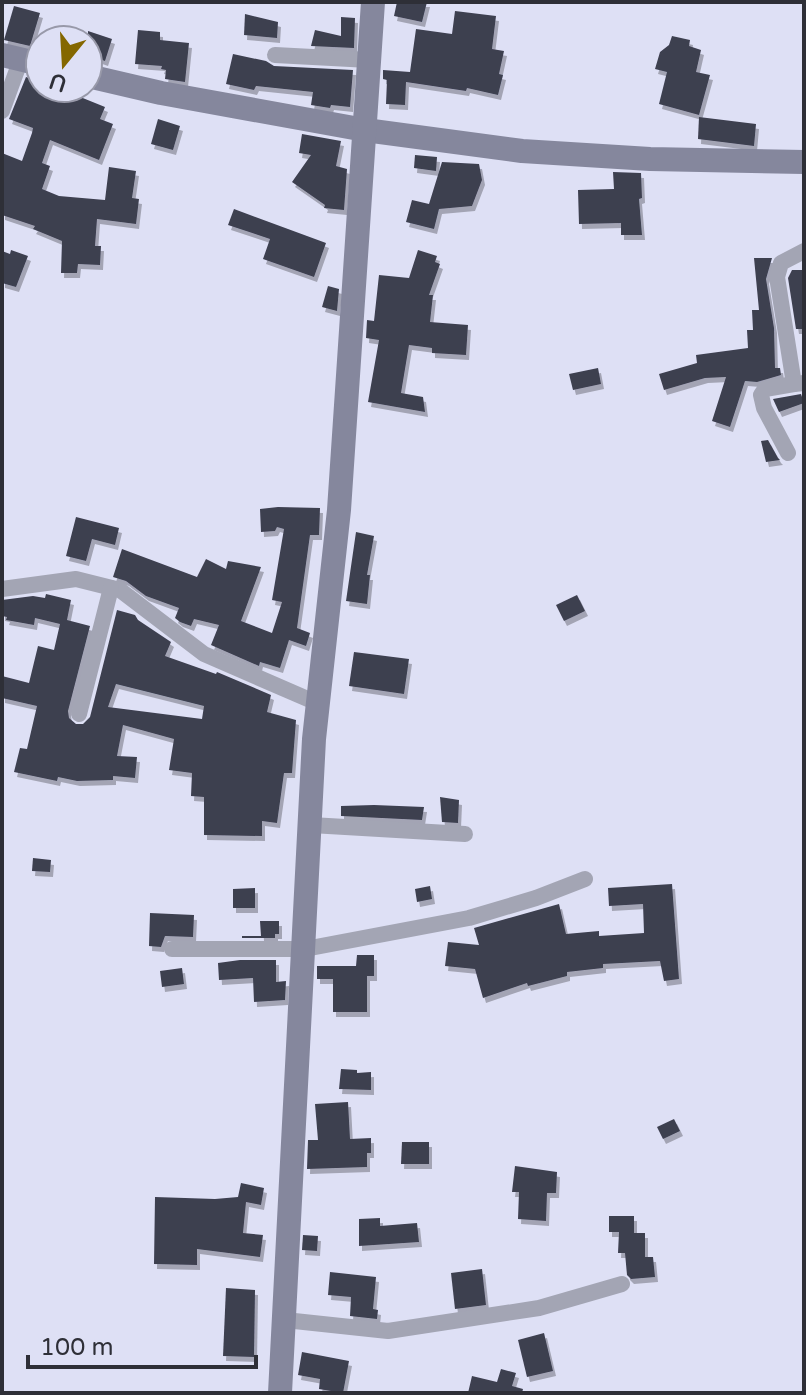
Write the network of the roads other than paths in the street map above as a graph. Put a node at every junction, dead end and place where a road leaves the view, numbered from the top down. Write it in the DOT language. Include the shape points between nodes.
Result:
graph roads {
  1 [pos="373,2"];
  2 [pos="275,55"];
  3 [pos="21,59"];
  4 [pos="369,60"];
  5 [pos="104,80"];
  6 [pos="4,102"];
  7 [pos="365,130"];
  8 [pos="804,162"];
  9 [pos="804,251"];
  10 [pos="799,384"];
  11 [pos="788,453"];
  12 [pos="111,588"];
  13 [pos="2,589"];
  14 [pos="317,703"];
  15 [pos="79,714"];
  16 [pos="311,825"];
  17 [pos="465,834"];
  18 [pos="585,879"];
  19 [pos="172,949"];
  20 [pos="305,949"];
  21 [pos="622,1284"];
  22 [pos="285,1320"];
  23 [pos="280,1393"];
  1 -- 4 [label="street"];
  2 -- 4 [label="street"];
  3 -- 6 [label="street"];
  4 -- 7 [label="street"];
  5 -- 7 [label="street"];
  7 -- 8 [label="street" via="522,151"];
  7 -- 14 [label="street" via="339,510"];
  9 -- 10 [label="street" via="786,258 777,271"];
  10 -- 11 [label="street" via="765,389 761,395"];
  12 -- 13 [label="street" via="76,579"];
  12 -- 14 [label="street" via="204,654"];
  12 -- 15 [label="street"];
  14 -- 16 [label="street"];
  16 -- 17 [label="street"];
  16 -- 20 [label="street"];
  18 -- 20 [label="street" via="469,918"];
  19 -- 20 [label="street"];
  20 -- 22 [label="street"];
  21 -- 22 [label="street" via="539,1308 388,1331"];
  22 -- 23 [label="street"];
}
